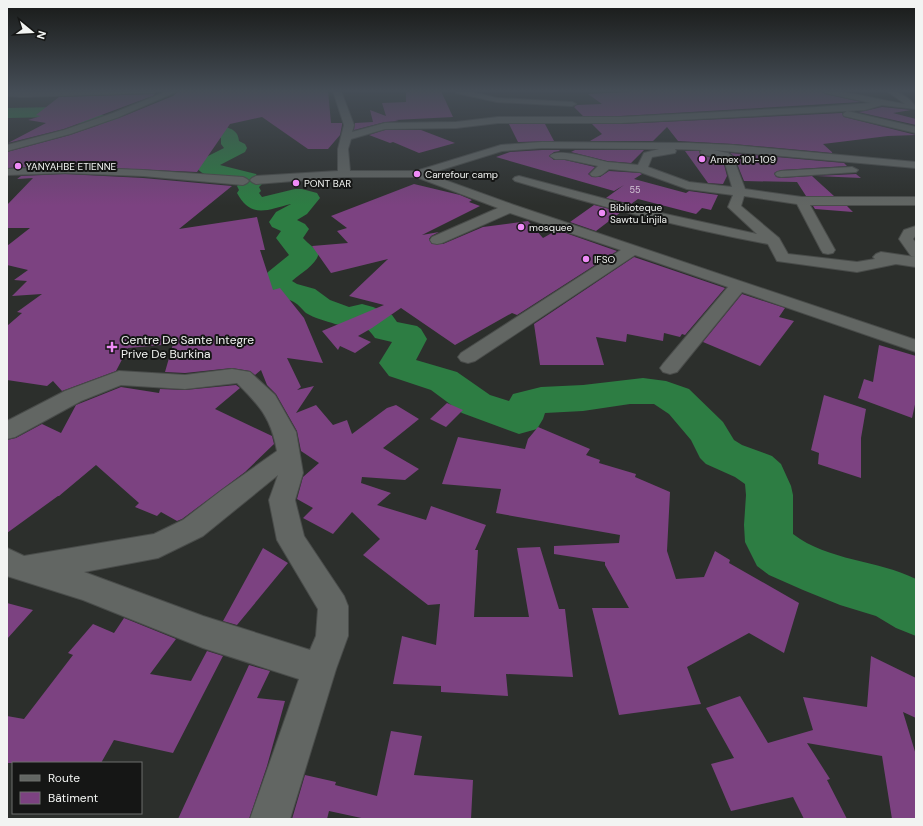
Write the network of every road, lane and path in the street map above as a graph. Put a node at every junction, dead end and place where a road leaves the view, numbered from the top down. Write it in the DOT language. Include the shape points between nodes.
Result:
graph roads {
  1 [pos="74,130"];
  2 [pos="348,130"];
  3 [pos="369,130"];
  4 [pos="497,130"];
  5 [pos="346,137"];
  6 [pos="7,148"];
  7 [pos="501,148"];
  8 [pos="541,157"];
  9 [pos="607,165"];
  10 [pos="642,169"];
  11 [pos="915,170"];
  12 [pos="7,172"];
  13 [pos="344,174"];
  14 [pos="417,174"];
  15 [pos="590,175"];
  16 [pos="519,179"];
  17 [pos="256,180"];
  18 [pos="243,181"];
  19 [pos="575,185"];
  20 [pos="561,192"];
  21 [pos="740,192"];
  22 [pos="802,201"];
  23 [pos="916,201"];
  24 [pos="509,208"];
  25 [pos="916,230"];
  26 [pos="437,240"];
  27 [pos="774,241"];
  28 [pos="789,243"];
  29 [pos="813,247"];
  30 [pos="633,248"];
  31 [pos="828,250"];
  32 [pos="916,253"];
  33 [pos="896,259"];
  34 [pos="916,262"];
  35 [pos="739,285"];
  36 [pos="916,346"];
  37 [pos="468,357"];
  38 [pos="670,368"];
  39 [pos="7,431"];
  40 [pos="289,454"];
  41 [pos="13,565"];
  42 [pos="319,669"];
  43 [pos="270,819"];
  1 -- 6 [label="street"];
  2 -- 5 [label="street"];
  3 -- 5 [label="street"];
  4 -- 7 [label="street"];
  5 -- 13 [label="street" via="343,149"];
  7 -- 11 [label="street" via="590,144 689,146 802,153"];
  7 -- 14 [label="street"];
  8 -- 9 [label="street" via="565,156"];
  9 -- 10 [label="street"];
  9 -- 15 [label="street"];
  10 -- 21 [label="street" via="686,185"];
  10 -- 21 [label="street" via="648,155 659,152 716,153 729,159"];
  11 -- 22 [label="street" via="843,170 781,174"];
  12 -- 18 [label="street" via="65,170"];
  13 -- 14 [label="street"];
  13 -- 17 [label="street"];
  14 -- 24 [label="street"];
  16 -- 20 [label="street"];
  19 -- 20 [label="street"];
  20 -- 27 [label="street" via="678,222"];
  21 -- 22 [label="street"];
  21 -- 27 [label="street" via="734,206"];
  22 -- 23 [label="street"];
  22 -- 31 [label="street"];
  24 -- 26 [label="street"];
  24 -- 30 [label="street"];
  25 -- 32 [label="street" via="909,232 906,239"];
  27 -- 28 [label="street"];
  27 -- 33 [label="street" via="782,258 858,267"];
  29 -- 31 [label="street"];
  30 -- 35 [label="street"];
  30 -- 37 [label="street"];
  31 -- 33 [label="street"];
  33 -- 34 [label="street"];
  35 -- 36 [label="street"];
  35 -- 38 [label="street"];
  39 -- 40 [label="street" via="73,396 119,378 185,382 232,376 243,377 267,400 285,432"];
  40 -- 41 [label="street" via="193,528 158,546 94,558"];
  40 -- 42 [label="street" via="291,473 282,500 291,540 333,606 332,636"];
  41 -- 42 [label="street" via="84,586 203,632"];
  42 -- 43 [label="street"];
}
